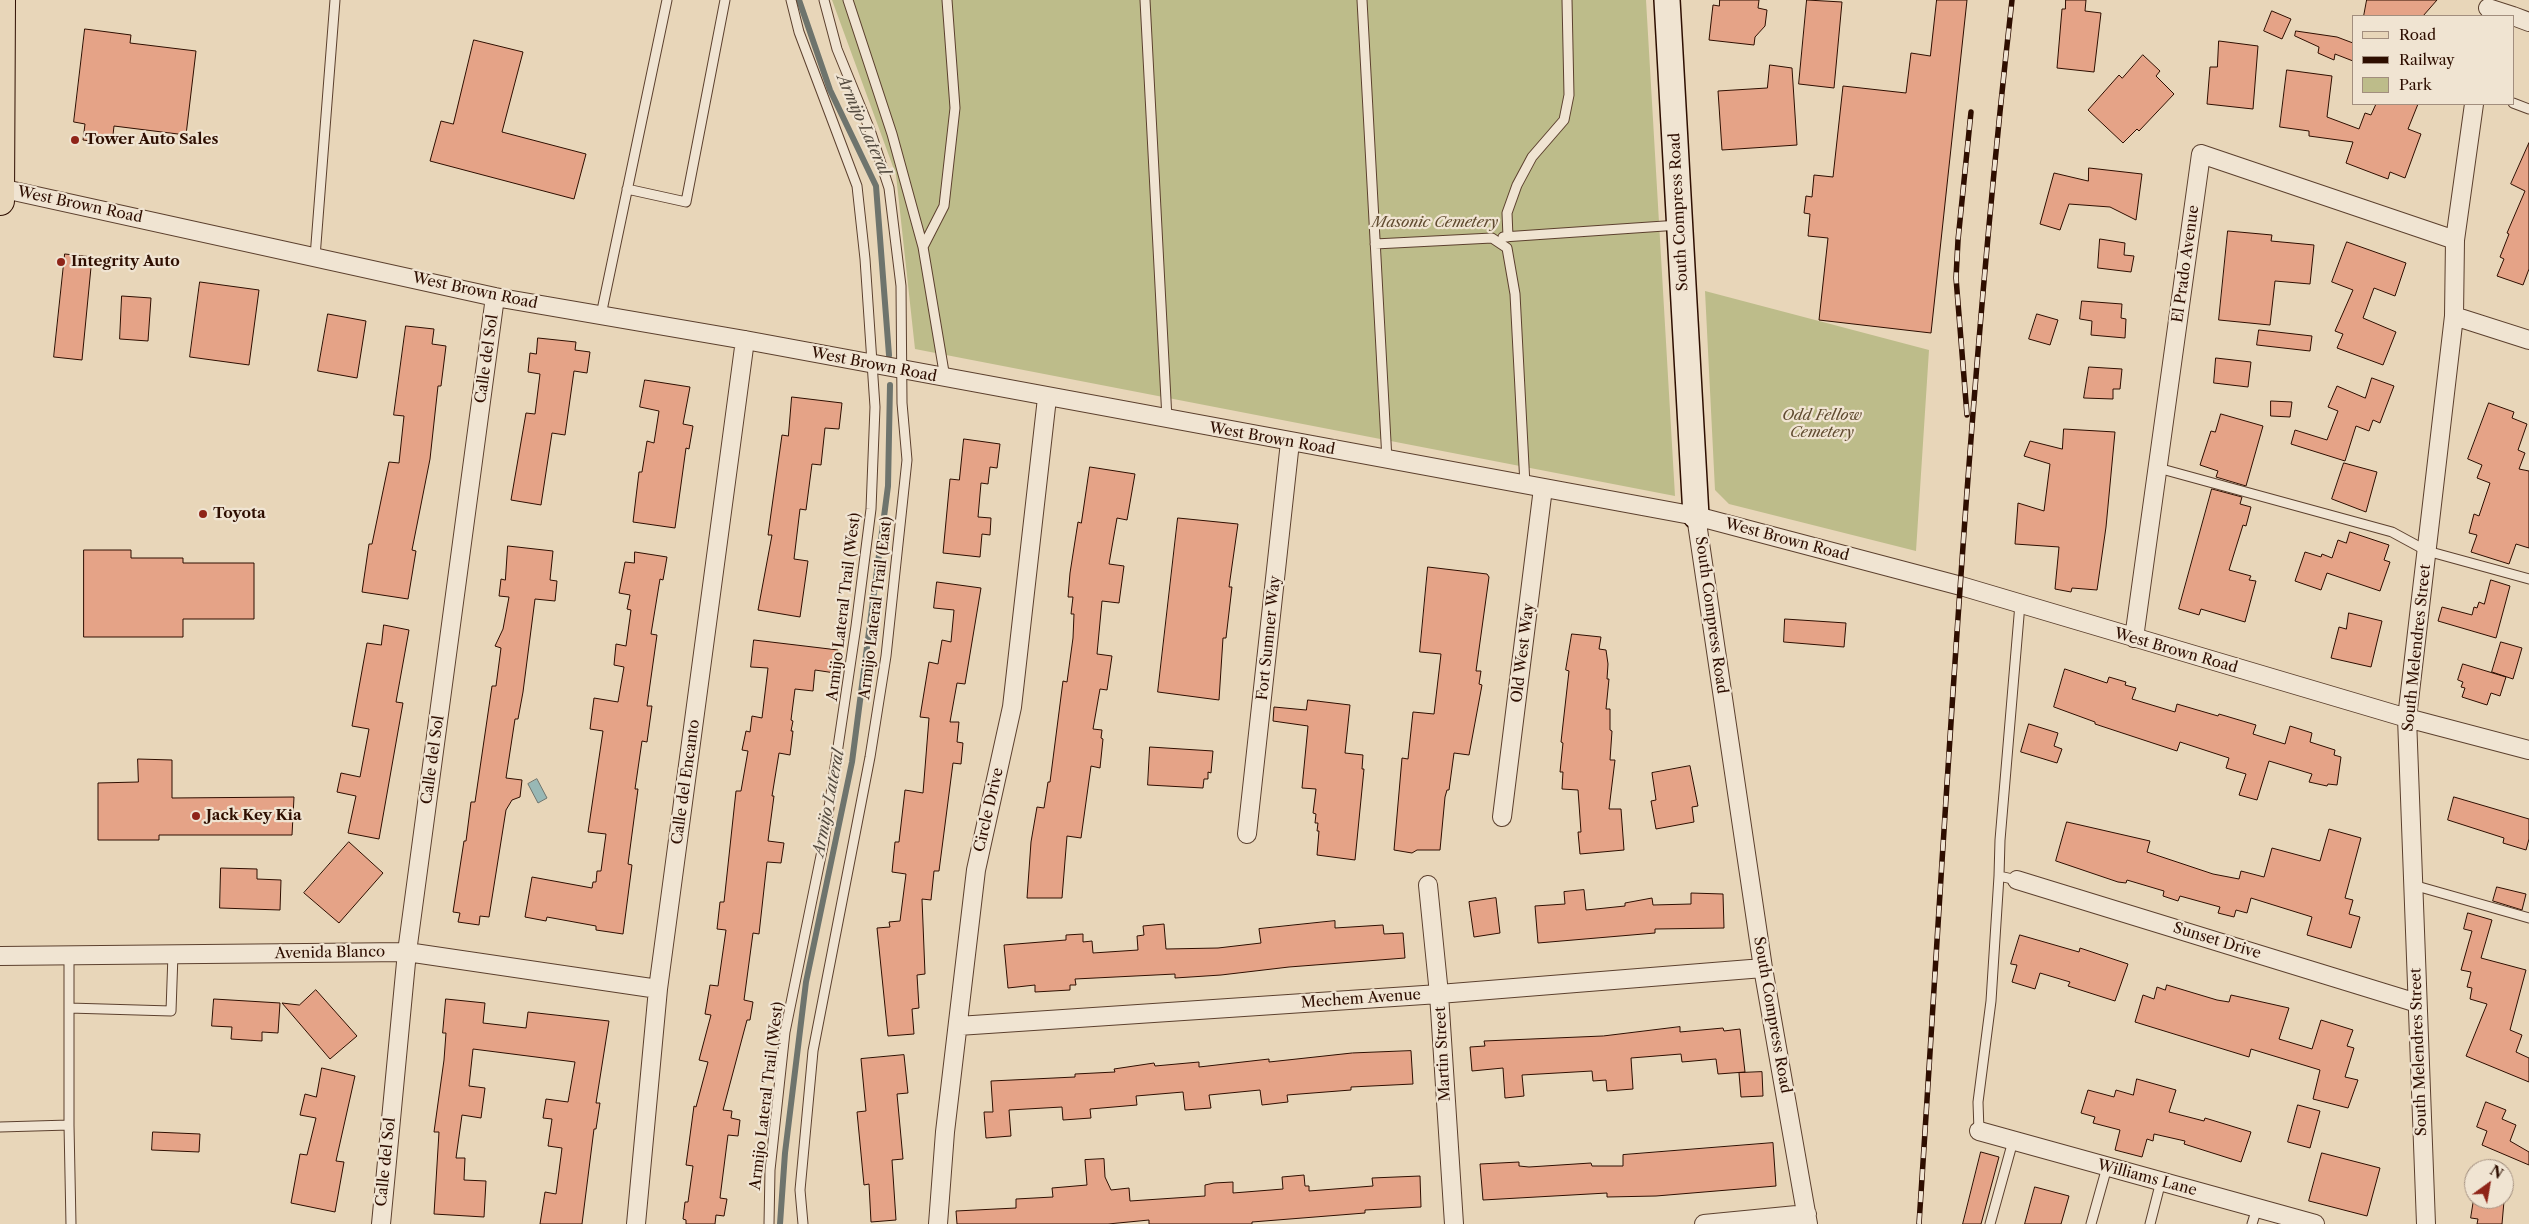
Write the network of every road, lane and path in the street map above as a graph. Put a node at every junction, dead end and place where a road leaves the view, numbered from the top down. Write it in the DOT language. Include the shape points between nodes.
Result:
graph roads {
  1 [pos="1,0"];
  2 [pos="335,0"];
  3 [pos="667,0"];
  4 [pos="725,0"];
  5 [pos="791,0"];
  6 [pos="824,0"];
  7 [pos="848,0"];
  8 [pos="947,0"];
  9 [pos="1145,0"];
  10 [pos="1362,0"];
  11 [pos="1567,0"];
  12 [pos="1667,0"];
  13 [pos="2488,8"];
  14 [pos="2510,15"];
  15 [pos="2514,16"];
  16 [pos="2529,22"];
  17 [pos="2514,102"];
  18 [pos="2474,105"];
  19 [pos="2529,109"];
  20 [pos="0,188"];
  21 [pos="627,189"];
  22 [pos="0,201"];
  23 [pos="1679,225"];
  24 [pos="1508,237"];
  25 [pos="1492,238"];
  26 [pos="2454,240"];
  27 [pos="1375,244"];
  28 [pos="923,247"];
  29 [pos="315,257"];
  30 [pos="495,297"];
  31 [pos="601,315"];
  32 [pos="2454,316"];
  33 [pos="744,340"];
  34 [pos="2529,340"];
  35 [pos="872,365"];
  36 [pos="902,370"];
  37 [pos="945,378"];
  38 [pos="1047,398"];
  39 [pos="1167,420"];
  40 [pos="1290,442"];
  41 [pos="1387,460"];
  42 [pos="2158,468"];
  43 [pos="1525,485"];
  44 [pos="1543,488"];
  45 [pos="1696,516"];
  46 [pos="2426,551"];
  47 [pos="2529,579"];
  48 [pos="2020,604"];
  49 [pos="2134,638"];
  50 [pos="2407,718"];
  51 [pos="2529,750"];
  52 [pos="1502,817"];
  53 [pos="1247,834"];
  54 [pos="1999,876"];
  55 [pos="2017,880"];
  56 [pos="1428,885"];
  57 [pos="2413,885"];
  58 [pos="2529,918"];
  59 [pos="407,952"];
  60 [pos="174,954"];
  61 [pos="0,956"];
  62 [pos="69,956"];
  63 [pos="1763,968"];
  64 [pos="658,989"];
  65 [pos="1440,994"];
  66 [pos="2417,1003"];
  67 [pos="69,1008"];
  68 [pos="958,1026"];
  69 [pos="70,1125"];
  70 [pos="0,1127"];
  71 [pos="1979,1132"];
  72 [pos="2013,1141"];
  73 [pos="2107,1167"];
  74 [pos="2161,1181"];
  75 [pos="2255,1216"];
  76 [pos="1807,1219"];
  77 [pos="2310,1223"];
  78 [pos="71,1224"];
  79 [pos="381,1224"];
  80 [pos="636,1224"];
  81 [pos="769,1224"];
  82 [pos="803,1224"];
  83 [pos="938,1224"];
  84 [pos="1454,1224"];
  85 [pos="1704,1224"];
  86 [pos="1990,1224"];
  87 [pos="2091,1224"];
  88 [pos="2150,1224"];
  89 [pos="2426,1224"];
  1 -- 20 [label="main road"];
  2 -- 29 [label="lane"];
  3 -- 21 [label="lane"];
  4 -- 21 [label="lane" via="686,202"];
  5 -- 35 [label="lane, Armijo Lateral Trail (West)" via="799,32 857,186 866,260"];
  6 -- 36 [label="lane, Armijo Lateral Trail (East)" via="837,49 870,130 889,188 901,286"];
  7 -- 28 [label="lane" via="892,134"];
  8 -- 28 [label="lane" via="955,108 944,206"];
  9 -- 39 [label="lane"];
  10 -- 27 [label="lane"];
  11 -- 24 [label="lane" via="1569,95 1564,120 1532,157 1517,185 1507,213"];
  12 -- 23 [label="street, South Compress Road"];
  13 -- 14 [label="street"];
  15 -- 16 [label="street"];
  17 -- 19 [label="lane"];
  18 -- 26 [label="street, South Melendres Street"];
  20 -- 22 [label="main road"];
  20 -- 29 [label="street, West Brown Road"];
  21 -- 31 [label="lane"];
  23 -- 24 [label="lane"];
  23 -- 45 [label="street, South Compress Road"];
  24 -- 25 [label="lane"];
  25 -- 27 [label="lane"];
  25 -- 43 [label="lane" via="1507,248 1515,294"];
  26 -- 32 [label="street, South Melendres Street"];
  26 -- 42 [label="street, El Prado Avenue" via="2201,154"];
  27 -- 41 [label="lane"];
  28 -- 37 [label="lane"];
  29 -- 30 [label="street, West Brown Road"];
  30 -- 31 [label="street, West Brown Road"];
  30 -- 59 [label="street, Calle del Sol"];
  31 -- 33 [label="street, West Brown Road"];
  32 -- 34 [label="street"];
  32 -- 46 [label="street, South Melendres Street"];
  33 -- 35 [label="street, West Brown Road"];
  33 -- 64 [label="street, Calle del Encanto"];
  35 -- 36 [label="street, West Brown Road"];
  35 -- 81 [label="lane, Armijo Lateral Trail (West)" via="875,407 871,509 824,841 785,1032 770,1170"];
  36 -- 37 [label="street, West Brown Road"];
  36 -- 82 [label="lane, Armijo Lateral Trail (East)" via="907,460 886,656 870,757 813,1051 800,1190"];
  37 -- 38 [label="street, West Brown Road"];
  38 -- 39 [label="street, West Brown Road"];
  38 -- 68 [label="street, Circle Drive" via="1012,706 976,870"];
  39 -- 40 [label="street, West Brown Road"];
  40 -- 41 [label="street, West Brown Road"];
  40 -- 53 [label="street, Fort Sumner Way"];
  41 -- 43 [label="street, West Brown Road"];
  42 -- 46 [label="lane" via="2392,532"];
  42 -- 49 [label="street, El Prado Avenue"];
  43 -- 44 [label="street, West Brown Road"];
  44 -- 45 [label="street, West Brown Road"];
  44 -- 52 [label="street, Old West Way"];
  45 -- 48 [label="street, West Brown Road"];
  45 -- 63 [label="street, South Compress Road"];
  46 -- 47 [label="lane"];
  46 -- 50 [label="street, South Melendres Street"];
  48 -- 49 [label="street, West Brown Road"];
  48 -- 54 [label="lane"];
  49 -- 50 [label="street, West Brown Road"];
  50 -- 51 [label="street, West Brown Road"];
  50 -- 57 [label="street, South Melendres Street"];
  54 -- 55 [label="lane"];
  54 -- 71 [label="lane" via="1991,1001 1978,1102"];
  55 -- 66 [label="street, Sunset Drive"];
  56 -- 65 [label="street, Martin Street"];
  57 -- 58 [label="lane"];
  57 -- 66 [label="street, South Melendres Street"];
  59 -- 60 [label="street, Avenida Blanco"];
  59 -- 64 [label="street, Avenida Blanco"];
  59 -- 79 [label="street, Calle del Sol"];
  60 -- 62 [label="street, Avenida Blanco"];
  60 -- 67 [label="lane" via="171,1011"];
  61 -- 62 [label="street, Avenida Blanco"];
  62 -- 67 [label="lane"];
  63 -- 65 [label="street, Mechem Avenue"];
  63 -- 76 [label="street, South Compress Road"];
  64 -- 80 [label="street, Calle del Encanto"];
  65 -- 68 [label="street, Mechem Avenue"];
  65 -- 84 [label="street, Martin Street"];
  66 -- 89 [label="street, South Melendres Street"];
  67 -- 69 [label="lane"];
  68 -- 83 [label="street, Circle Drive"];
  69 -- 70 [label="lane"];
  69 -- 78 [label="lane"];
  71 -- 72 [label="street, Williams Lane"];
  72 -- 73 [label="street, Williams Lane"];
  72 -- 86 [label="lane"];
  73 -- 74 [label="street, Williams Lane"];
  73 -- 87 [label="lane"];
  74 -- 75 [label="street, Williams Lane"];
  74 -- 88 [label="lane"];
  75 -- 77 [label="street, Williams Lane"];
  76 -- 85 [label="street"];
}
